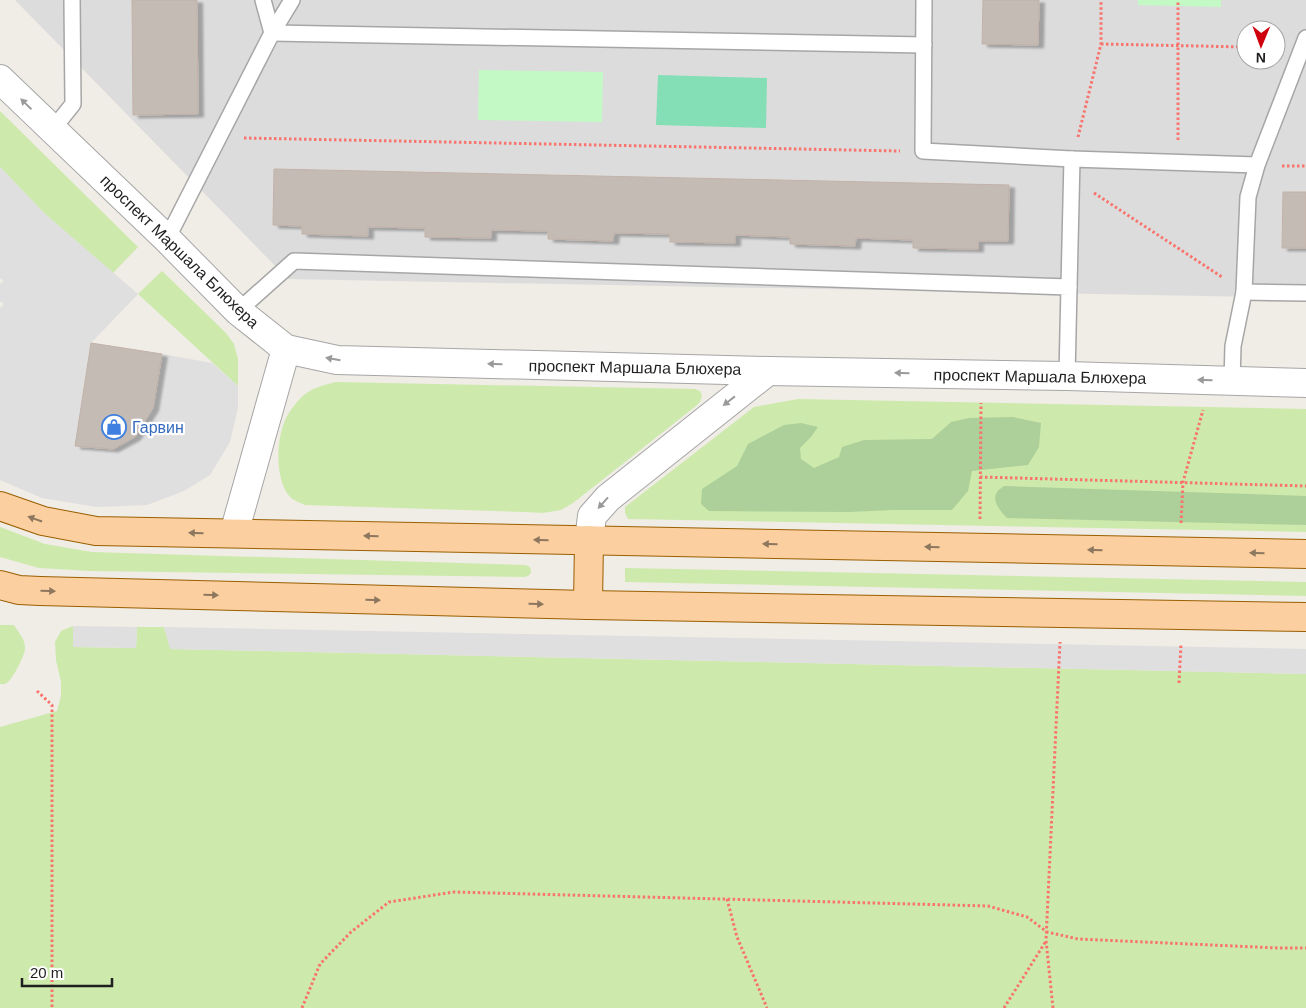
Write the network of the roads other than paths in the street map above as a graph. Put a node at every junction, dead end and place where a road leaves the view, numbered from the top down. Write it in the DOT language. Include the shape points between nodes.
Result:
graph roads {
  1 [pos="72,0"];
  2 [pos="263,0"];
  3 [pos="292,0"];
  4 [pos="924,0"];
  5 [pos="272,33"];
  6 [pos="1305,44"];
  7 [pos="924,45"];
  8 [pos="0,79"];
  9 [pos="53,130"];
  10 [pos="1072,159"];
  11 [pos="1257,165"];
  12 [pos="167,238"];
  13 [pos="1069,287"];
  14 [pos="1244,292"];
  15 [pos="1306,293"];
  16 [pos="238,311"];
  17 [pos="286,349"];
  18 [pos="768,371"];
  19 [pos="1067,376"];
  20 [pos="1222,381"];
  21 [pos="1306,383"];
  22 [pos="0,506"];
  23 [pos="234,533"];
  24 [pos="590,540"];
  25 [pos="1306,554"];
  26 [pos="0,585"];
  27 [pos="588,605"];
  28 [pos="1306,617"];
  1 -- 9 [label="lane" via="73,104"];
  2 -- 5 [label="lane"];
  3 -- 5 [label="lane"];
  4 -- 7 [label="lane"];
  5 -- 7 [label="lane"];
  5 -- 12 [label="lane"];
  6 -- 11 [label="lane"];
  7 -- 10 [label="lane" via="923,151"];
  9 -- 8 [label="street, проспект Маршала Блюхера, one-way"];
  9 -- 12 [label="street, проспект Маршала Блюхера"];
  10 -- 11 [label="lane"];
  10 -- 13 [label="lane"];
  11 -- 14 [label="lane" via="1248,197"];
  12 -- 16 [label="street, проспект Маршала Блюхера"];
  13 -- 16 [label="lane" via="294,261"];
  13 -- 19 [label="lane"];
  14 -- 15 [label="lane"];
  14 -- 20 [label="lane"];
  16 -- 17 [label="street, проспект Маршала Блюхера"];
  18 -- 17 [label="street, проспект Маршала Блюхера, one-way" via="337,360"];
  17 -- 23 [label="street"];
  19 -- 18 [label="street, проспект Маршала Блюхера, one-way"];
  18 -- 24 [label="street, one-way" via="608,498 592,516"];
  20 -- 19 [label="street, проспект Маршала Блюхера, one-way"];
  20 -- 21 [label="street, проспект Маршала Блюхера"];
  23 -- 22 [label="main road, one-way" via="96,531 43,521"];
  24 -- 23 [label="main road, one-way"];
  25 -- 24 [label="main road, one-way"];
  24 -- 27 [label="main road"];
  26 -- 27 [label="main road, one-way" via="40,591"];
  27 -- 28 [label="main road"];
}
